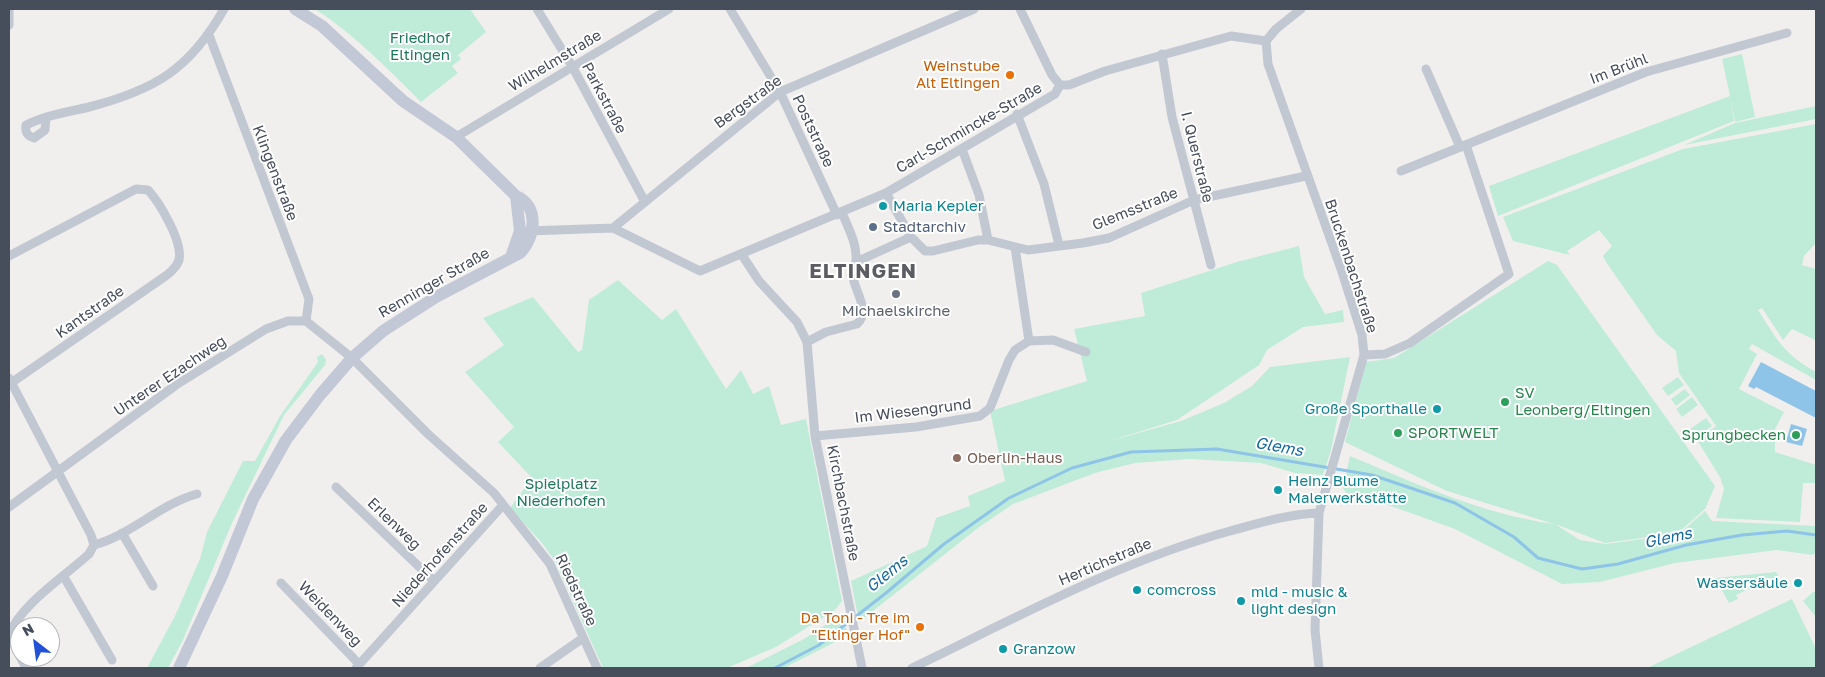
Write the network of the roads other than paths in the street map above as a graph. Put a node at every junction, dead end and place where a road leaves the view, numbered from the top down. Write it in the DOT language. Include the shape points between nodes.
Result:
graph roads {
  1 [pos="9,9"];
  2 [pos="224,9"];
  3 [pos="295,9"];
  4 [pos="537,9"];
  5 [pos="669,9"];
  6 [pos="730,9"];
  7 [pos="974,9"];
  8 [pos="1020,9"];
  9 [pos="1301,9"];
  10 [pos="9,25"];
  11 [pos="1787,33"];
  12 [pos="209,35"];
  13 [pos="1266,42"];
  14 [pos="1162,54"];
  15 [pos="572,66"];
  16 [pos="1426,69"];
  17 [pos="1060,85"];
  18 [pos="780,92"];
  19 [pos="1018,114"];
  20 [pos="46,117"];
  21 [pos="456,137"];
  22 [pos="1463,146"];
  23 [pos="962,149"];
  24 [pos="1400,171"];
  25 [pos="1306,176"];
  26 [pos="886,193"];
  27 [pos="1194,200"];
  28 [pos="645,202"];
  29 [pos="840,214"];
  30 [pos="613,228"];
  31 [pos="526,231"];
  32 [pos="911,237"];
  33 [pos="988,240"];
  34 [pos="1058,246"];
  35 [pos="1016,247"];
  36 [pos="742,255"];
  37 [pos="9,256"];
  38 [pos="856,262"];
  39 [pos="1211,265"];
  40 [pos="306,321"];
  41 [pos="1029,340"];
  42 [pos="808,342"];
  43 [pos="1086,352"];
  44 [pos="1364,355"];
  45 [pos="352,358"];
  46 [pos="10,381"];
  47 [pos="815,436"];
  48 [pos="59,472"];
  49 [pos="336,487"];
  50 [pos="196,494"];
  51 [pos="504,504"];
  52 [pos="9,507"];
  53 [pos="1319,513"];
  54 [pos="122,533"];
  55 [pos="94,545"];
  56 [pos="64,577"];
  57 [pos="434,581"];
  58 [pos="282,582"];
  59 [pos="153,586"];
  60 [pos="9,635"];
  61 [pos="583,638"];
  62 [pos="112,660"];
  63 [pos="358,666"];
  64 [pos="26,668"];
  65 [pos="179,668"];
  66 [pos="540,668"];
  67 [pos="597,668"];
  68 [pos="862,668"];
  69 [pos="912,668"];
  70 [pos="1319,668"];
  1 -- 10 [label="street"];
  2 -- 12 [label="street"];
  3 -- 21 [label="street" via="322,26 403,101"];
  4 -- 15 [label="street, Parkstraße"];
  5 -- 15 [label="street, Wilhelmstraße"];
  6 -- 18 [label="street, Poststraße"];
  7 -- 18 [label="street, Bergstraße"];
  8 -- 17 [label="street"];
  9 -- 13 [label="street" via="1276,29"];
  11 -- 22 [label="street, Im Brühl" via="1646,72"];
  12 -- 20 [label="street" via="188,60 162,80 114,100"];
  12 -- 40 [label="street, Klingenstraße" via="309,299"];
  13 -- 14 [label="street, Carl-Schmincke-Straße" via="1231,36"];
  13 -- 25 [label="street, Bruckenbachstraße" via="1268,64"];
  14 -- 17 [label="street, Carl-Schmincke-Straße"];
  14 -- 27 [label="street, I. Querstraße" via="1172,117"];
  15 -- 21 [label="street, Wilhelmstraße"];
  15 -- 28 [label="street, Parkstraße"];
  16 -- 22 [label="street"];
  17 -- 19 [label="street, Carl-Schmincke-Straße" via="1055,94"];
  18 -- 28 [label="street, Bergstraße"];
  18 -- 29 [label="street, Poststraße"];
  19 -- 23 [label="street, Carl-Schmincke-Straße"];
  19 -- 34 [label="street" via="1044,184"];
  21 -- 31 [label="street" via="516,196"];
  22 -- 24 [label="street, Im Brühl"];
  22 -- 44 [label="street" via="1509,274 1410,343 1385,354"];
  23 -- 26 [label="street, Carl-Schmincke-Straße"];
  23 -- 33 [label="street" via="979,195"];
  25 -- 27 [label="street, Glemsstraße"];
  25 -- 44 [label="street, Bruckenbachstraße" via="1344,279 1362,335"];
  26 -- 29 [label="street, Carl-Schmincke-Straße"];
  26 -- 32 [label="street, Glemsstraße"];
  27 -- 34 [label="street, Glemsstraße" via="1109,238"];
  27 -- 39 [label="street, I. Querstraße"];
  28 -- 30 [label="street, Bergstraße"];
  29 -- 36 [label="street, Carl-Schmincke-Straße"];
  29 -- 38 [label="street, Poststraße" via="855,243"];
  30 -- 31 [label="street"];
  30 -- 36 [label="street, Carl-Schmincke-Straße" via="700,271"];
  31 -- 45 [label="street, Renninger Straße" via="511,257 436,297 383,331"];
  32 -- 33 [label="street, Glemsstraße" via="924,251 933,252"];
  32 -- 38 [label="street"];
  33 -- 35 [label="street, Glemsstraße"];
  34 -- 35 [label="street, Glemsstraße" via="1028,250"];
  35 -- 41 [label="street"];
  36 -- 42 [label="street, Kirchbachstraße" via="759,281 797,322"];
  37 -- 46 [label="street, Kantstraße" via="136,189 148,190 157,200 178,244 179,259 167,275"];
  38 -- 42 [label="street, Poststraße" via="853,275 862,304 862,315 857,324 826,332"];
  40 -- 45 [label="street"];
  40 -- 48 [label="street, Unterer Ezachweg" via="288,321 266,329 176,385"];
  41 -- 43 [label="street" via="1053,340"];
  41 -- 47 [label="street, Im Wiesengrund" via="1015,350 990,408 980,416 916,427"];
  42 -- 47 [label="street, Kirchbachstraße"];
  44 -- 53 [label="street, Bruckenbachstraße"];
  45 -- 51 [label="street, Niederhofenstraße"];
  45 -- 65 [label="street, Renninger Straße" via="281,448 253,499"];
  46 -- 48 [label="street"];
  47 -- 68 [label="street, Kirchbachstraße"];
  48 -- 52 [label="street, Unterer Ezachweg"];
  48 -- 55 [label="street"];
  49 -- 57 [label="street, Erlenweg"];
  50 -- 54 [label="street" via="184,497"];
  51 -- 57 [label="street, Niederhofenstraße"];
  51 -- 61 [label="street, Riedstraße" via="550,564"];
  53 -- 69 [label="street, Hertichstraße" via="1296,514 1188,543 1076,588"];
  53 -- 70 [label="street, Bruckenbachstraße" via="1315,630"];
  54 -- 55 [label="street"];
  54 -- 59 [label="street"];
  55 -- 56 [label="street"];
  56 -- 60 [label="street" via="26,609"];
  56 -- 62 [label="street"];
  57 -- 63 [label="street, Niederhofenstraße"];
  58 -- 63 [label="street, Weidenweg"];
  60 -- 64 [label="street"];
  61 -- 66 [label="street"];
  61 -- 67 [label="street, Riedstraße"];
}
